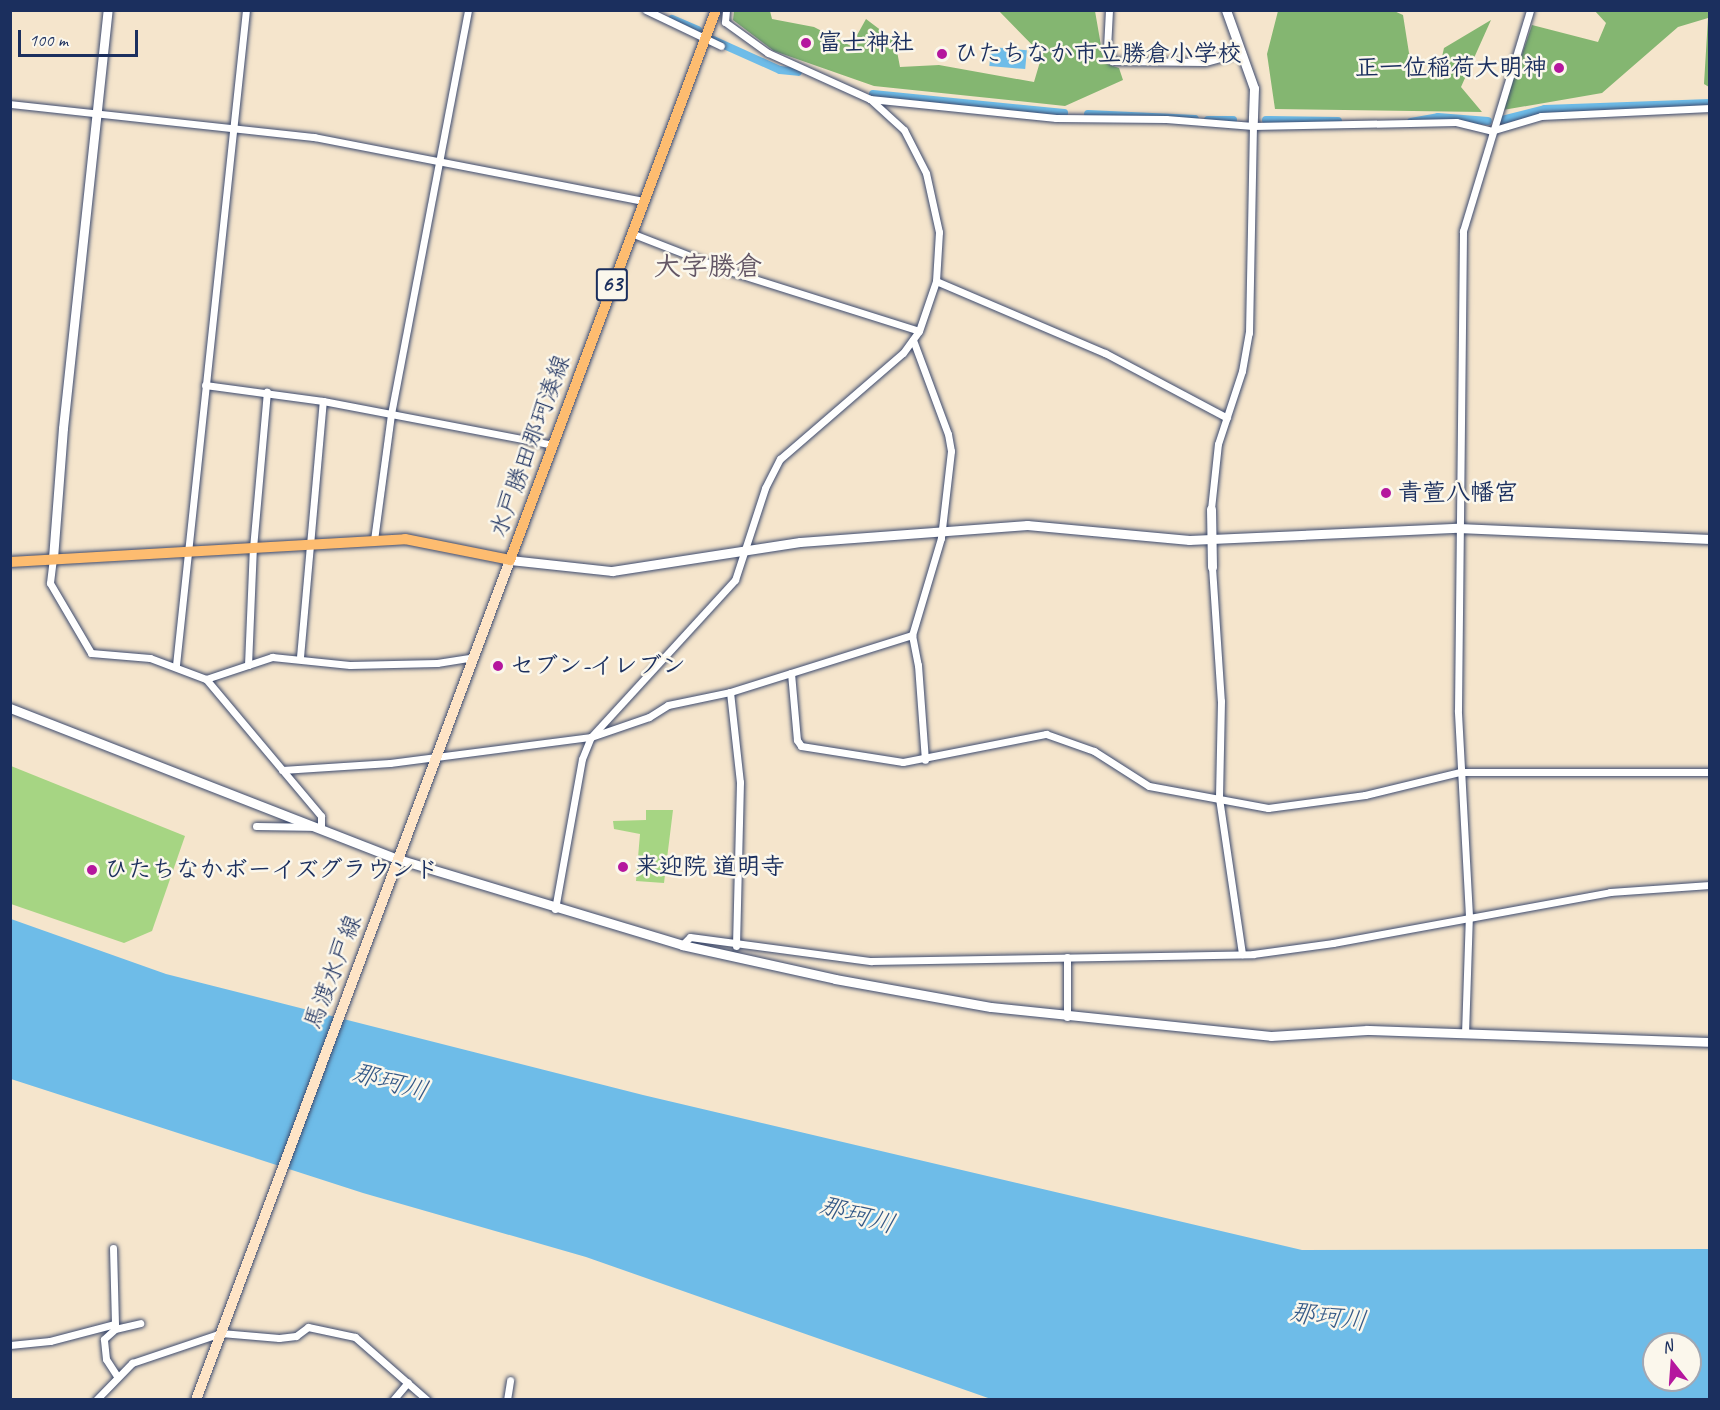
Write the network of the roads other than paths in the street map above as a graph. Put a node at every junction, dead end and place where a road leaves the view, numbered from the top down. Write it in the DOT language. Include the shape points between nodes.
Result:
graph roads {
  1 [pos="108,10"];
  2 [pos="246,10"];
  3 [pos="468,10"];
  4 [pos="646,10"];
  5 [pos="716,10"];
  6 [pos="726,10"];
  7 [pos="1110,10"];
  8 [pos="1226,10"];
  9 [pos="1530,10"];
  10 [pos="705,39"];
  11 [pos="721,46"];
  12 [pos="1242,51"];
  13 [pos="870,99"];
  14 [pos="10,104"];
  15 [pos="1710,108"];
  16 [pos="97,114"];
  17 [pos="1253,126"];
  18 [pos="234,127"];
  19 [pos="1491,131"];
  20 [pos="440,160"];
  21 [pos="644,201"];
  22 [pos="631,233"];
  23 [pos="936,281"];
  24 [pos="919,331"];
  25 [pos="913,340"];
  26 [pos="205,386"];
  27 [pos="267,392"];
  28 [pos="323,401"];
  29 [pos="392,414"];
  30 [pos="1227,418"];
  31 [pos="553,446"];
  32 [pos="1211,509"];
  33 [pos="1458,528"];
  34 [pos="942,529"];
  35 [pos="1710,539"];
  36 [pos="374,540"];
  37 [pos="1211,540"];
  38 [pos="309,544"];
  39 [pos="253,548"];
  40 [pos="747,551"];
  41 [pos="187,552"];
  42 [pos="53,558"];
  43 [pos="510,560"];
  44 [pos="10,562"];
  45 [pos="1212,567"];
  46 [pos="912,635"];
  47 [pos="300,657"];
  48 [pos="473,657"];
  49 [pos="176,665"];
  50 [pos="248,665"];
  51 [pos="791,673"];
  52 [pos="206,679"];
  53 [pos="730,692"];
  54 [pos="10,708"];
  55 [pos="591,737"];
  56 [pos="436,756"];
  57 [pos="925,760"];
  58 [pos="282,770"];
  59 [pos="1460,772"];
  60 [pos="1710,772"];
  61 [pos="1219,798"];
  62 [pos="256,826"];
  63 [pos="321,827"];
  64 [pos="398,859"];
  65 [pos="1710,885"];
  66 [pos="555,909"];
  67 [pos="1469,916"];
  68 [pos="682,945"];
  69 [pos="736,946"];
  70 [pos="1242,954"];
  71 [pos="1067,957"];
  72 [pos="1067,1017"];
  73 [pos="1466,1034"];
  74 [pos="1710,1042"];
  75 [pos="113,1248"];
  76 [pos="140,1323"];
  77 [pos="221,1333"];
  78 [pos="10,1346"];
  79 [pos="117,1376"];
  80 [pos="510,1380"];
  81 [pos="408,1382"];
  82 [pos="96,1400"];
  83 [pos="196,1400"];
  84 [pos="393,1400"];
  85 [pos="427,1400"];
  86 [pos="507,1400"];
  1 -- 16 [label="street"];
  2 -- 18 [label="street"];
  3 -- 20 [label="street"];
  4 -- 10 [label="street"];
  5 -- 10 [label="main road, 水戸勝田那珂湊線 / 63"];
  6 -- 13 [label="street" via="725,22 768,53"];
  7 -- 12 [label="street" via="1107,47 1112,61 1205,62"];
  8 -- 12 [label="street"];
  9 -- 19 [label="street"];
  10 -- 11 [label="street"];
  10 -- 21 [label="main road, 水戸勝田那珂湊線 / 63"];
  12 -- 17 [label="street" via="1254,88"];
  13 -- 17 [label="street" via="1056,118 1166,119"];
  13 -- 23 [label="street" via="904,130 919,155 939,232"];
  14 -- 16 [label="street"];
  15 -- 19 [label="street" via="1541,116"];
  16 -- 18 [label="street"];
  16 -- 42 [label="street"];
  17 -- 19 [label="street" via="1456,122"];
  17 -- 30 [label="street" via="1249,333"];
  18 -- 20 [label="street"];
  18 -- 26 [label="street"];
  19 -- 33 [label="street" via="1463,231"];
  20 -- 21 [label="street"];
  20 -- 29 [label="street"];
  21 -- 22 [label="main road, 水戸勝田那珂湊線 / 63"];
  22 -- 24 [label="street" via="726,270"];
  22 -- 31 [label="main road, 水戸勝田那珂湊線 / 63"];
  23 -- 24 [label="street"];
  23 -- 30 [label="street" via="1105,353"];
  24 -- 25 [label="street"];
  25 -- 34 [label="street" via="951,451"];
  25 -- 40 [label="street" via="885,370 780,459 765,488"];
  26 -- 27 [label="street"];
  26 -- 41 [label="street"];
  27 -- 28 [label="street"];
  27 -- 39 [label="street"];
  28 -- 29 [label="street"];
  28 -- 38 [label="street"];
  29 -- 31 [label="street"];
  29 -- 36 [label="street"];
  30 -- 32 [label="street" via="1218,444"];
  31 -- 43 [label="main road, 水戸勝田那珂湊線 / 63"];
  32 -- 37 [label="street"];
  33 -- 35 [label="street"];
  33 -- 37 [label="street"];
  33 -- 59 [label="street"];
  34 -- 37 [label="street" via="1039,526"];
  34 -- 40 [label="street"];
  34 -- 46 [label="street"];
  36 -- 38 [label="main road, 水戸勝田那珂湊線"];
  36 -- 43 [label="main road, 水戸勝田那珂湊線" via="420,540"];
  37 -- 45 [label="street"];
  38 -- 39 [label="main road, 水戸勝田那珂湊線"];
  38 -- 47 [label="street"];
  39 -- 41 [label="main road, 水戸勝田那珂湊線"];
  39 -- 50 [label="street"];
  40 -- 43 [label="street" via="612,571"];
  40 -- 55 [label="street" via="735,580"];
  41 -- 42 [label="main road, 水戸勝田那珂湊線"];
  41 -- 49 [label="street"];
  42 -- 44 [label="main road, 水戸勝田那珂湊線"];
  42 -- 49 [label="street" via="50,583 91,653 150,658"];
  43 -- 48 [label="main road, 馬渡水戸線"];
  45 -- 61 [label="street" via="1221,701"];
  46 -- 51 [label="street"];
  46 -- 57 [label="street"];
  47 -- 48 [label="street" via="350,665 437,663"];
  47 -- 50 [label="street" via="272,657"];
  48 -- 56 [label="main road, 馬渡水戸線"];
  49 -- 52 [label="street"];
  50 -- 52 [label="street"];
  51 -- 53 [label="street"];
  51 -- 57 [label="street" via="797,740 801,746 903,762"];
  52 -- 58 [label="street"];
  53 -- 55 [label="street" via="668,705 649,717"];
  53 -- 69 [label="street" via="741,782"];
  54 -- 63 [label="street"];
  55 -- 56 [label="street"];
  55 -- 66 [label="street" via="578,779"];
  56 -- 58 [label="street" via="349,767"];
  56 -- 64 [label="main road, 馬渡水戸線"];
  57 -- 61 [label="street" via="1046,734 1094,751 1149,786"];
  58 -- 63 [label="street" via="321,816"];
  59 -- 60 [label="street"];
  59 -- 61 [label="street" via="1305,806 1268,808"];
  59 -- 67 [label="street"];
  61 -- 70 [label="street"];
  62 -- 63 [label="street"];
  63 -- 64 [label="street"];
  64 -- 66 [label="street"];
  64 -- 77 [label="main road, 馬渡水戸線"];
  65 -- 67 [label="street" via="1610,892"];
  66 -- 68 [label="street"];
  67 -- 70 [label="street" via="1333,944"];
  67 -- 73 [label="street"];
  68 -- 69 [label="street" via="690,937"];
  68 -- 72 [label="street" via="915,995"];
  69 -- 71 [label="street" via="871,961"];
  70 -- 71 [label="street"];
  71 -- 72 [label="street"];
  72 -- 73 [label="street" via="1271,1036 1367,1030"];
  73 -- 74 [label="street"];
  75 -- 78 [label="street" via="114,1323 50,1341"];
  76 -- 79 [label="street" via="115,1329 104,1339 106,1359"];
  77 -- 79 [label="street" via="132,1363"];
  77 -- 81 [label="street" via="279,1338 296,1336 308,1327 344,1333 355,1337"];
  77 -- 83 [label="main road, 馬渡水戸線"];
  79 -- 82 [label="street"];
  80 -- 86 [label="street"];
  81 -- 84 [label="street"];
  81 -- 85 [label="street"];
}
